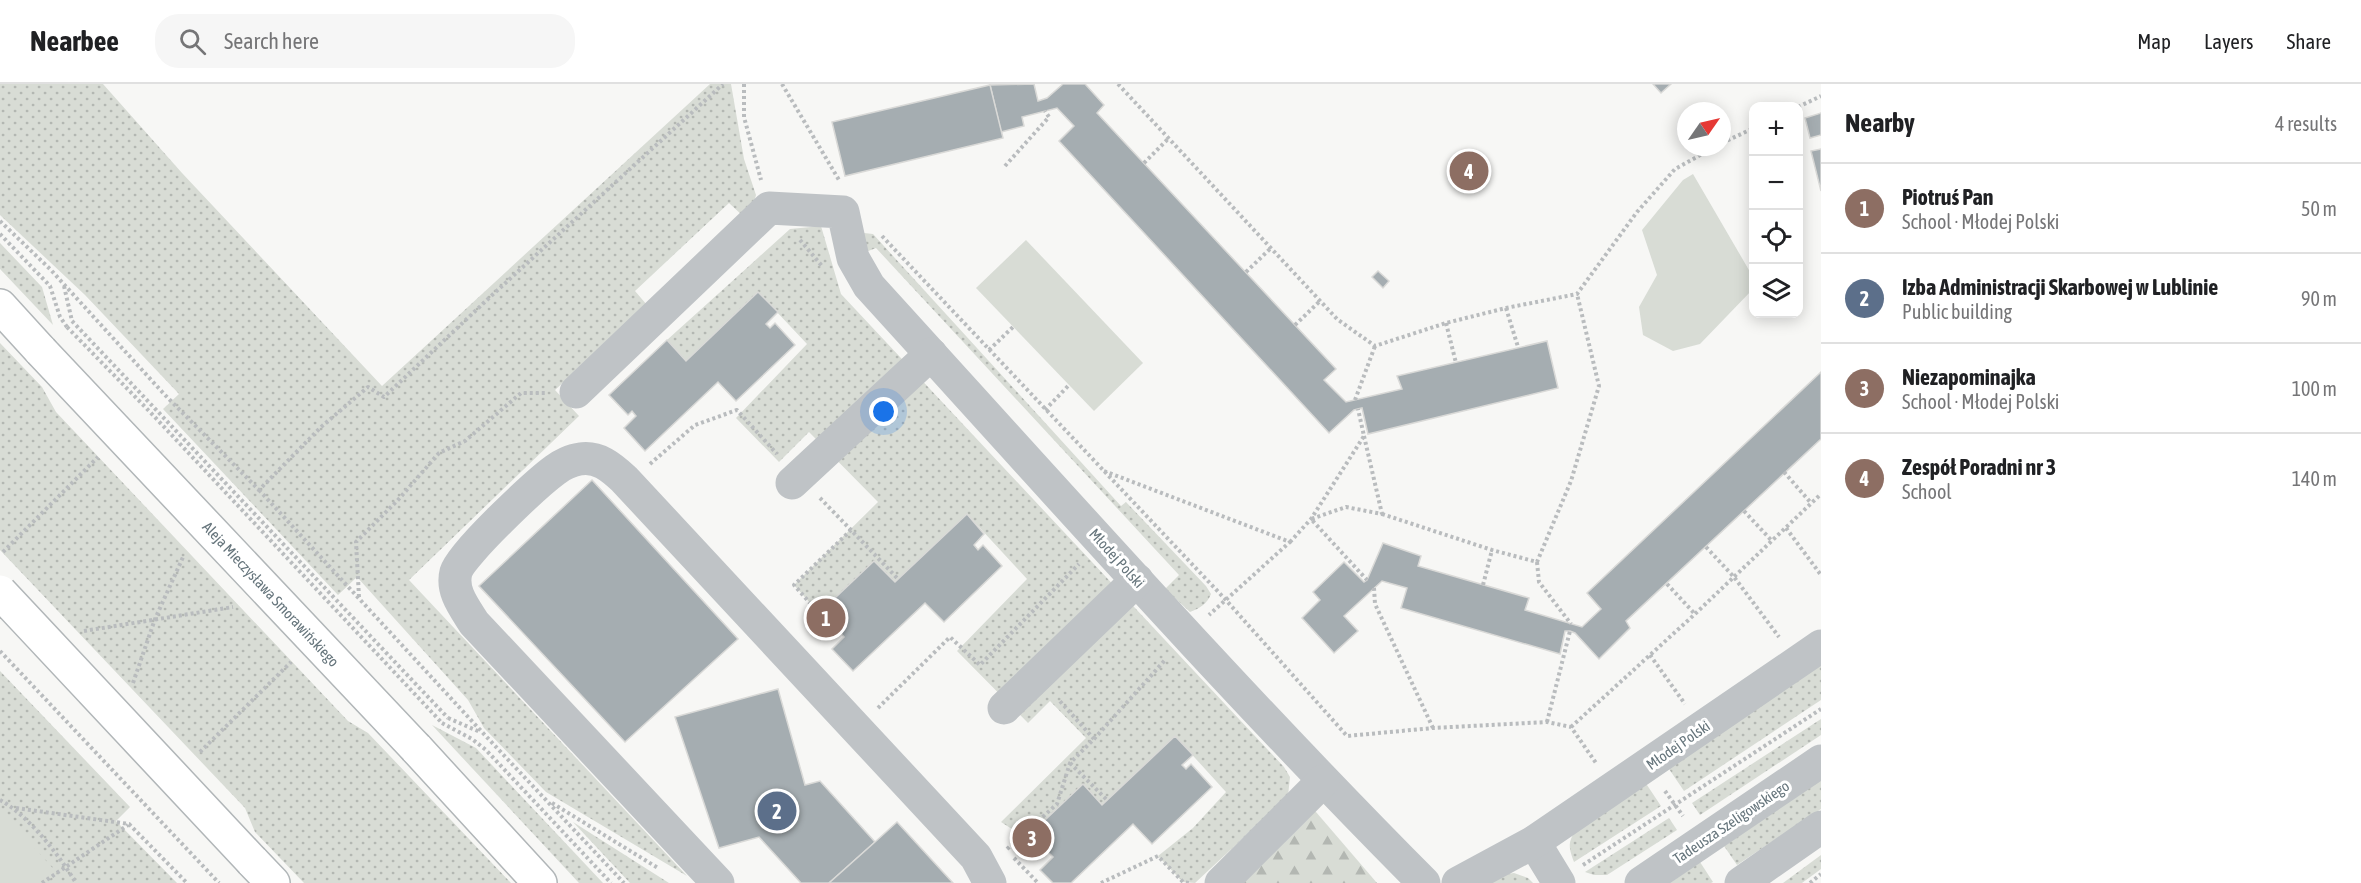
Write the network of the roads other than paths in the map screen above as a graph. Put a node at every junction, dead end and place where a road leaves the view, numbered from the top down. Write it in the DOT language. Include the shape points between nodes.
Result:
graph roads {
  1 [pos="0,306"];
  2 [pos="931,354"];
  3 [pos="576,392"];
  4 [pos="796,480"];
  5 [pos="1137,580"];
  6 [pos="0,592"];
  7 [pos="1821,646"];
  8 [pos="1004,708"];
  9 [pos="1821,761"];
  10 [pos="1323,781"];
  11 [pos="1821,827"];
  12 [pos="1534,842"];
  13 [pos="262,872"];
  14 [pos="1558,882"];
  15 [pos="540,883"];
  16 [pos="718,883"];
  17 [pos="990,883"];
  18 [pos="1221,883"];
  19 [pos="1424,883"];
  20 [pos="1458,883"];
  21 [pos="1641,883"];
  22 [pos="1741,883"];
  1 -- 15 [label="main road, Aleja Mieczysława Smorawińskiego, bridge"];
  2 -- 3 [label="street, Młodej Polski" via="869,286 853,258 844,201 769,208"];
  2 -- 4 [label="street"];
  2 -- 5 [label="street, Młodej Polski"];
  5 -- 8 [label="street"];
  5 -- 10 [label="street, Młodej Polski"];
  6 -- 13 [label="main road, bridge"];
  7 -- 12 [label="street, Młodej Polski"];
  9 -- 21 [label="street, Tadeusza Szeligowskiego"];
  10 -- 18 [label="street"];
  10 -- 19 [label="street, Młodej Polski"];
  11 -- 22 [label="street"];
  12 -- 14 [label="street"];
  12 -- 20 [label="street, Młodej Polski"];
  16 -- 17 [label="street" via="483,632 458,598 456,573 468,552 555,469 579,459 592,458 604,463 624,479 976,857"];
}
